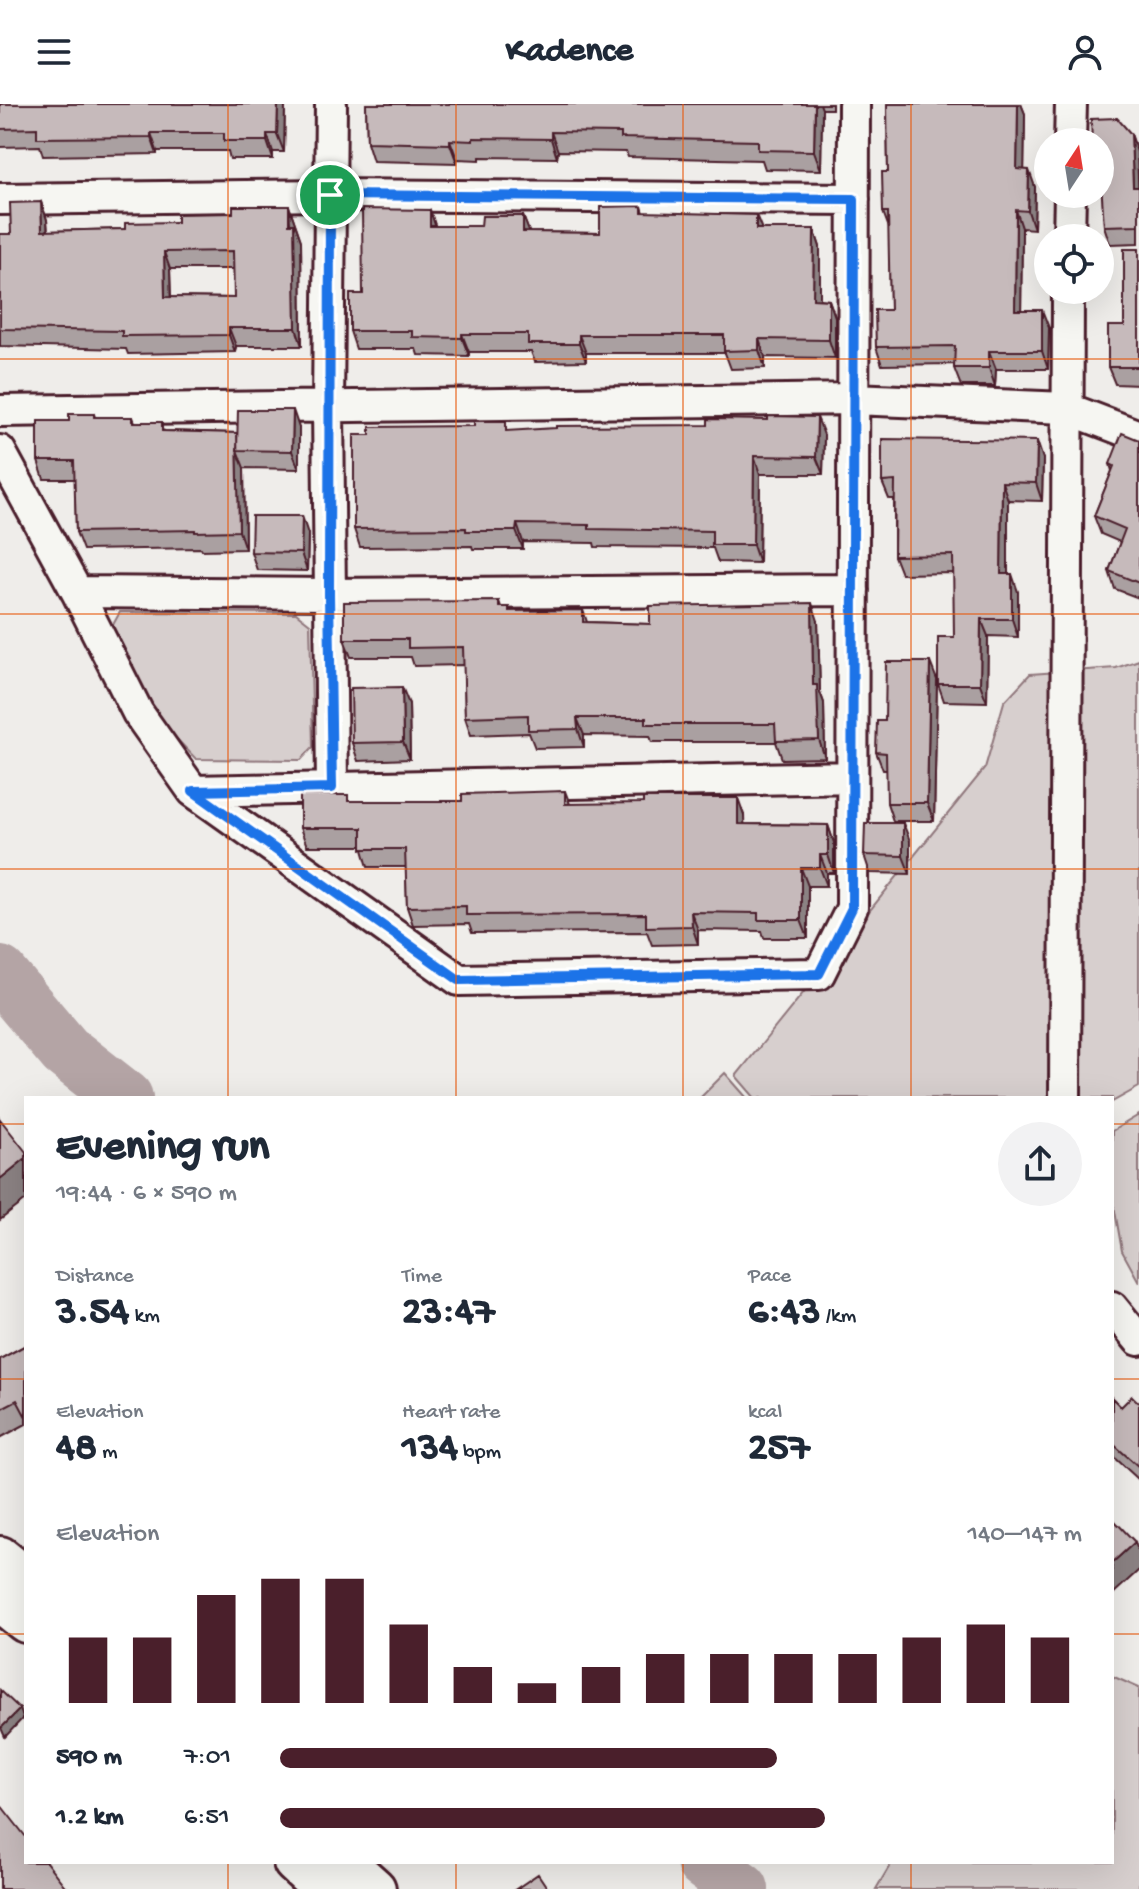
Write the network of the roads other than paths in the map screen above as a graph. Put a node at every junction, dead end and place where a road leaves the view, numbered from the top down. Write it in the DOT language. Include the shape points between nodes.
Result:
graph roads {
  1 [pos="331,104"];
  2 [pos="854,104"];
  3 [pos="1071,104"];
  4 [pos="1070,128"];
  5 [pos="330,195"];
  6 [pos="0,199"];
  7 [pos="854,199"];
  8 [pos="1068,304"];
  9 [pos="853,399"];
  10 [pos="328,407"];
  11 [pos="1066,408"];
  12 [pos="0,411"];
  13 [pos="1139,436"];
  14 [pos="0,451"];
  15 [pos="853,590"];
  16 [pos="77,592"];
  17 [pos="329,594"];
  18 [pos="852,777"];
  19 [pos="332,788"];
  20 [pos="193,791"];
  21 [pos="1065,1096"];
  22 [pos="1114,1309"];
  23 [pos="1139,1340"];
  24 [pos="0,1558"];
  25 [pos="24,1577"];
  26 [pos="0,1600"];
  27 [pos="24,1619"];
  28 [pos="297,1864"];
  29 [pos="346,1864"];
  30 [pos="324,1889"];
  31 [pos="374,1889"];
  1 -- 5 [label="street"];
  2 -- 7 [label="street"];
  3 -- 4 [label="street"];
  5 -- 6 [label="street"];
  5 -- 7 [label="street"];
  5 -- 10 [label="street"];
  7 -- 9 [label="street"];
  8 -- 11 [label="street"];
  9 -- 10 [label="street"];
  9 -- 11 [label="street"];
  9 -- 15 [label="street"];
  10 -- 12 [label="street"];
  10 -- 17 [label="street"];
  11 -- 13 [label="street"];
  11 -- 21 [label="street"];
  14 -- 16 [label="street"];
  15 -- 17 [label="street"];
  15 -- 18 [label="street"];
  16 -- 17 [label="street"];
  16 -- 20 [label="street" via="138,713"];
  17 -- 19 [label="street"];
  18 -- 19 [label="street"];
  18 -- 20 [label="street" via="852,908 819,974 459,980"];
  19 -- 20 [label="street"];
  22 -- 23 [label="street"];
  24 -- 25 [label="main road"];
  26 -- 27 [label="main road"];
  28 -- 30 [label="main road"];
  29 -- 31 [label="main road"];
}
